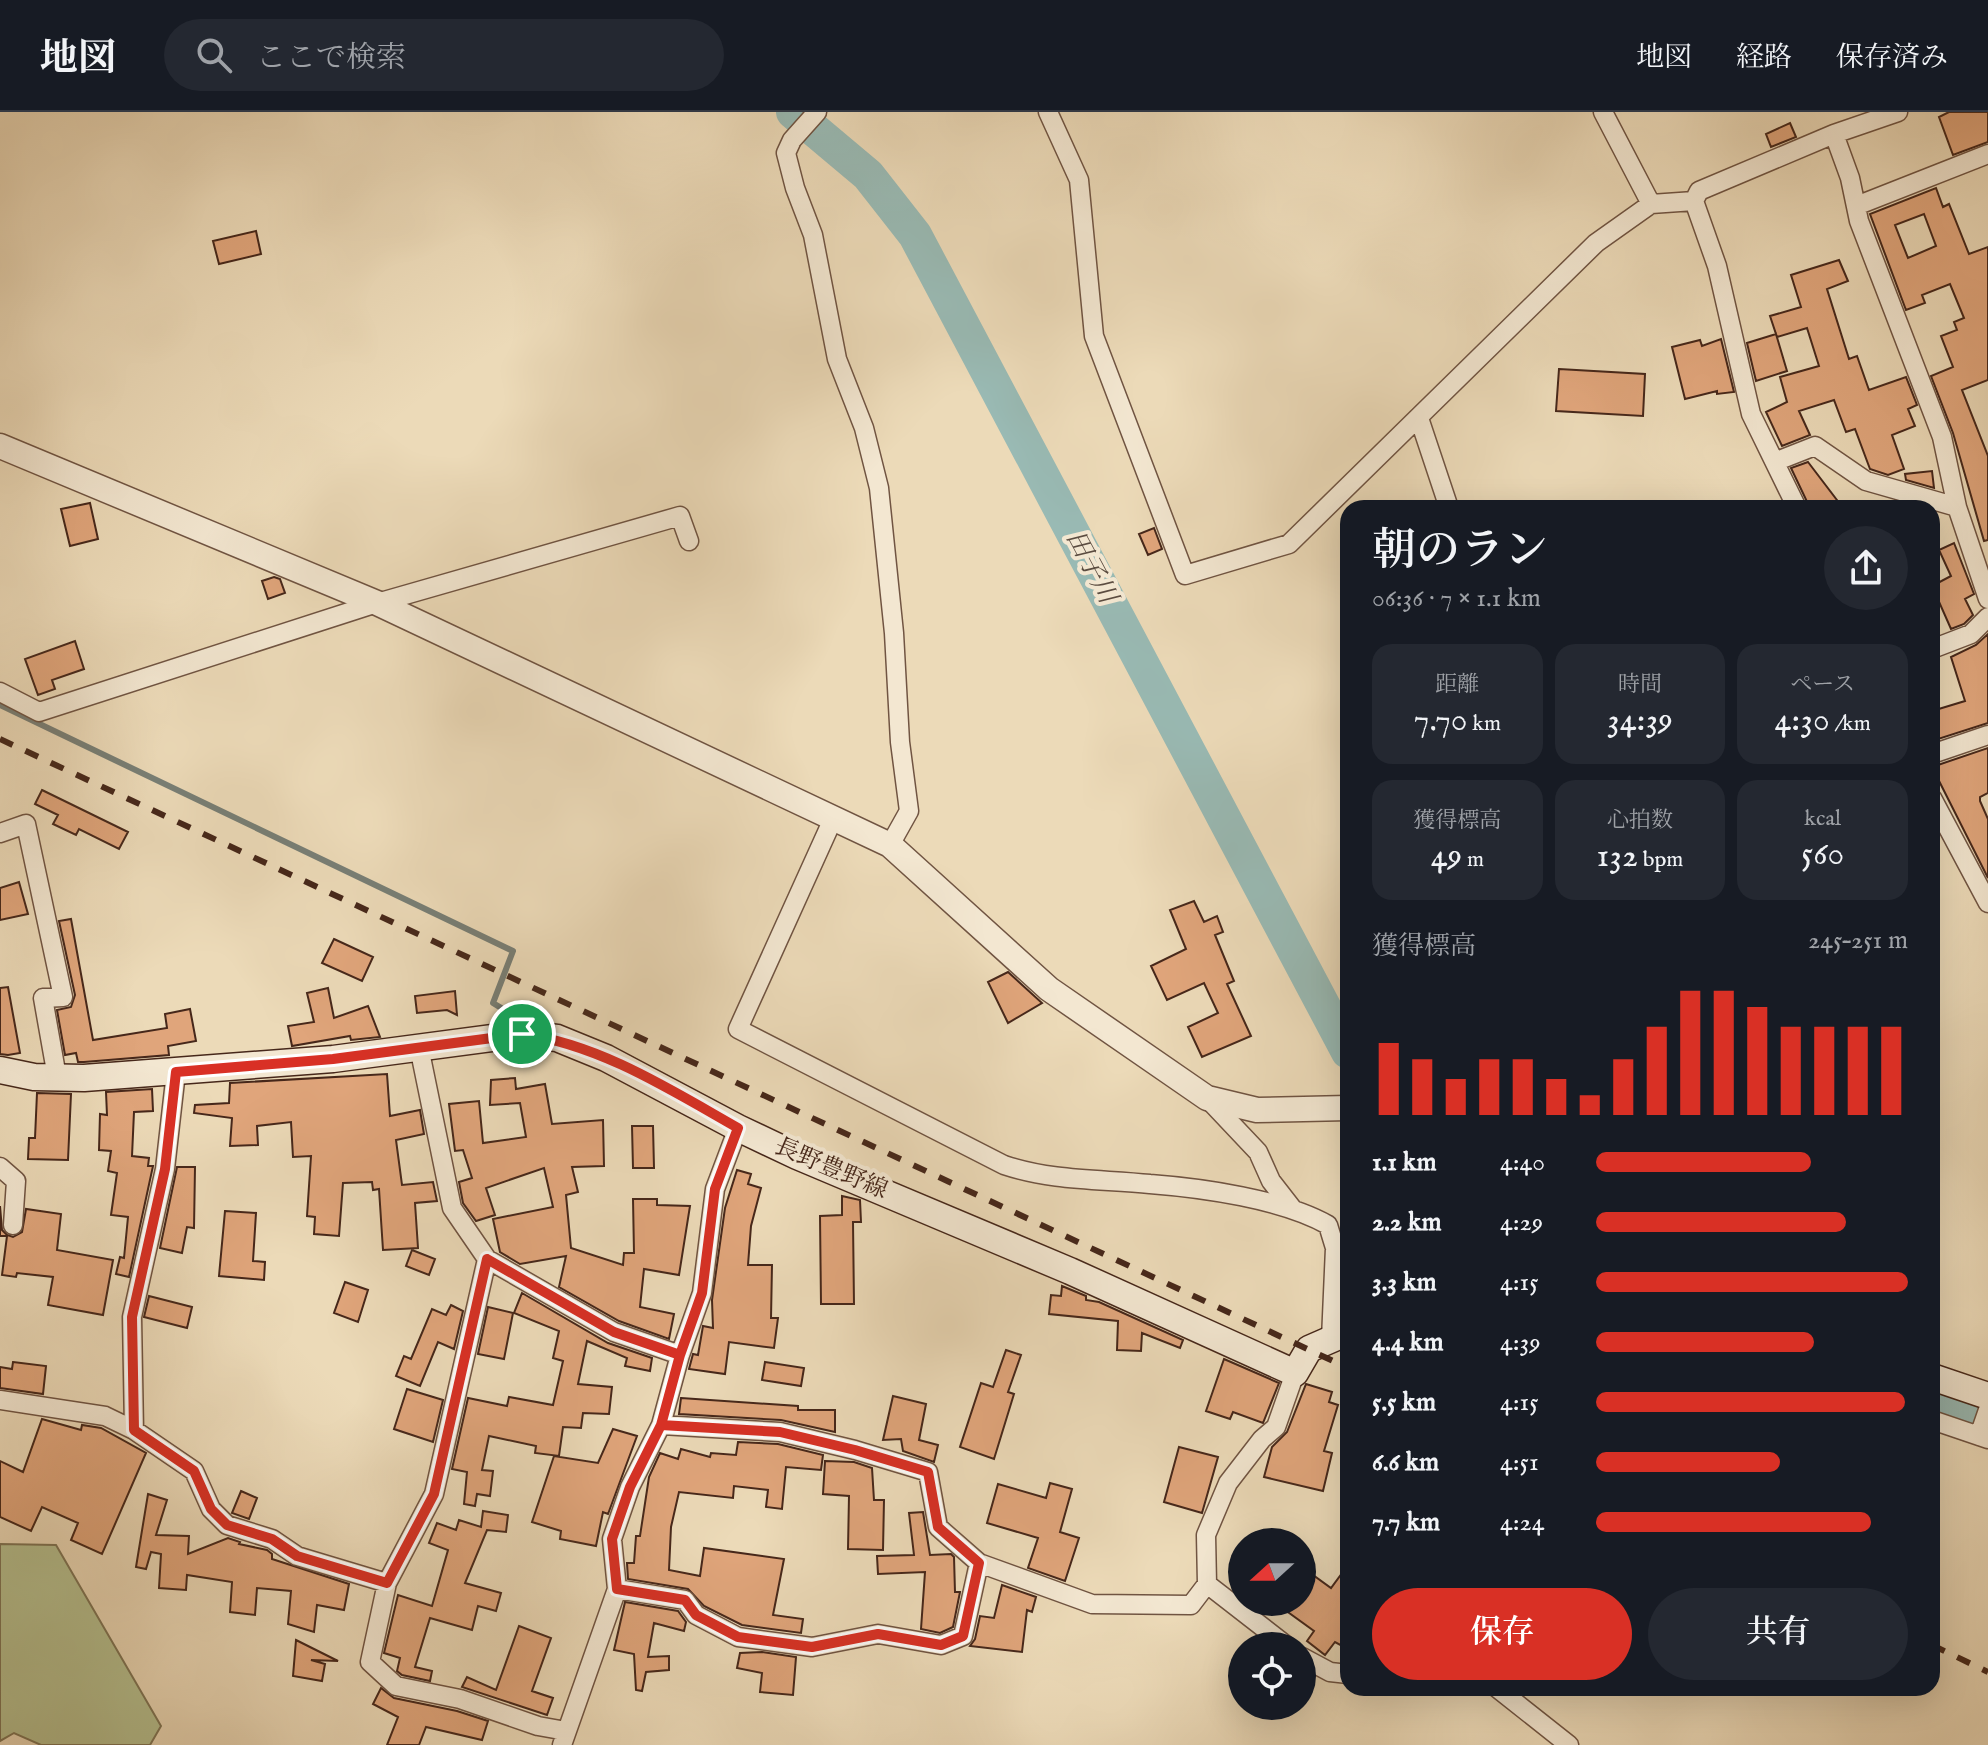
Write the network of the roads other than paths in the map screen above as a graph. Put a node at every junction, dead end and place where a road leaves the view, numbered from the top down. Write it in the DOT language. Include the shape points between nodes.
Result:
graph roads {
  1 [pos="817,112"];
  2 [pos="1048,112"];
  3 [pos="1603,112"];
  4 [pos="1898,112"];
  5 [pos="1834,134"];
  6 [pos="1988,154"];
  7 [pos="1694,201"];
  8 [pos="1651,204"];
  9 [pos="1856,206"];
  10 [pos="1419,418"];
  11 [pos="0,446"];
  12 [pos="1777,461"];
  13 [pos="1446,500"];
  14 [pos="1794,500"];
  15 [pos="1932,500"];
  16 [pos="1940,502"];
  17 [pos="1957,507"];
  18 [pos="689,541"];
  19 [pos="1988,599"];
  20 [pos="377,603"];
  21 [pos="1988,617"];
  22 [pos="1940,646"];
  23 [pos="0,692"];
  24 [pos="1988,735"];
  25 [pos="1940,751"];
  26 [pos="1940,813"];
  27 [pos="833,819"];
  28 [pos="0,833"];
  29 [pos="890,845"];
  30 [pos="1988,903"];
  31 [pos="419,1047"];
  32 [pos="0,1070"];
  33 [pos="176,1072"];
  34 [pos="57,1077"];
  35 [pos="1207,1098"];
  36 [pos="1340,1108"];
  37 [pos="738,1128"];
  38 [pos="0,1167"];
  39 [pos="1292,1208"];
  40 [pos="13,1225"];
  41 [pos="487,1259"];
  42 [pos="1340,1335"];
  43 [pos="680,1355"];
  44 [pos="1295,1373"];
  45 [pos="1940,1380"];
  46 [pos="1988,1396"];
  47 [pos="0,1400"];
  48 [pos="1988,1410"];
  49 [pos="1940,1422"];
  50 [pos="661,1425"];
  51 [pos="134,1430"];
  52 [pos="1983,1435"];
  53 [pos="979,1563"];
  54 [pos="387,1583"];
  55 [pos="1207,1584"];
  56 [pos="617,1589"];
  57 [pos="1269,1632"];
  58 [pos="1316,1664"];
  59 [pos="1340,1673"];
  60 [pos="1507,1696"];
  61 [pos="564,1738"];
  62 [pos="1569,1745"];
  1 -- 29 [label="street" via="786,153 813,235 837,359 864,428 879,488 909,811"];
  2 -- 10 [label="street" via="1079,180 1094,336 1185,575 1289,544"];
  3 -- 8 [label="street"];
  4 -- 5 [label="street"];
  5 -- 7 [label="street" via="1699,191"];
  5 -- 9 [label="street"];
  6 -- 9 [label="street"];
  7 -- 8 [label="street"];
  7 -- 12 [label="street" via="1717,266 1751,414"];
  8 -- 10 [label="street" via="1596,243"];
  9 -- 17 [label="street" via="1942,437"];
  10 -- 13 [label="street"];
  11 -- 20 [label="street"];
  12 -- 14 [label="street"];
  12 -- 15 [label="street" via="1815,446 1866,481"];
  16 -- 17 [label="street"];
  17 -- 19 [label="street"];
  18 -- 20 [label="street" via="680,516"];
  20 -- 23 [label="street" via="39,712"];
  20 -- 27 [label="street"];
  21 -- 22 [label="street" via="1971,634"];
  24 -- 25 [label="street"];
  26 -- 30 [label="street"];
  27 -- 29 [label="street"];
  27 -- 39 [label="street" via="738,1029 1004,1165 1036,1176 1152,1184"];
  28 -- 34 [label="street" via="26,824 63,997 43,998"];
  29 -- 35 [label="street" via="1049,989"];
  31 -- 33 [label="main road, 長野豊野線"];
  31 -- 37 [label="main road, 長野豊野線" via="522,1034 557,1038"];
  31 -- 41 [label="street" via="452,1208"];
  32 -- 34 [label="main road, 長野豊野線"];
  33 -- 34 [label="main road, 長野豊野線"];
  33 -- 51 [label="street" via="165,1169 132,1317"];
  35 -- 36 [label="street" via="1257,1110"];
  35 -- 39 [label="street" via="1258,1152"];
  37 -- 43 [label="street" via="715,1189 702,1293"];
  37 -- 44 [label="main road, 長野豊野線"];
  38 -- 40 [label="street" via="16,1181"];
  39 -- 42 [label="street" via="1328,1225 1335,1248"];
  41 -- 43 [label="street" via="614,1332"];
  41 -- 54 [label="street" via="434,1494"];
  42 -- 44 [label="main road" via="1309,1349"];
  43 -- 50 [label="street"];
  44 -- 55 [label="street" via="1276,1427 1228,1483 1206,1535"];
  45 -- 46 [label="main road"];
  47 -- 51 [label="street" via="105,1416"];
  48 -- 52 [label="street"];
  49 -- 52 [label="street"];
  50 -- 53 [label="street" via="780,1432 928,1472 938,1527"];
  50 -- 56 [label="street" via="612,1539"];
  51 -- 54 [label="street" via="194,1471 211,1509 227,1525 272,1539 297,1556"];
  53 -- 55 [label="street" via="1092,1604 1191,1605"];
  53 -- 56 [label="street" via="963,1636 941,1645 878,1634 812,1647 738,1637 696,1615 685,1600"];
  54 -- 61 [label="street" via="370,1662 396,1686 460,1699"];
  55 -- 57 [label="street"];
  56 -- 61 [label="street"];
  58 -- 59 [label="street"];
  60 -- 62 [label="street"];
}
